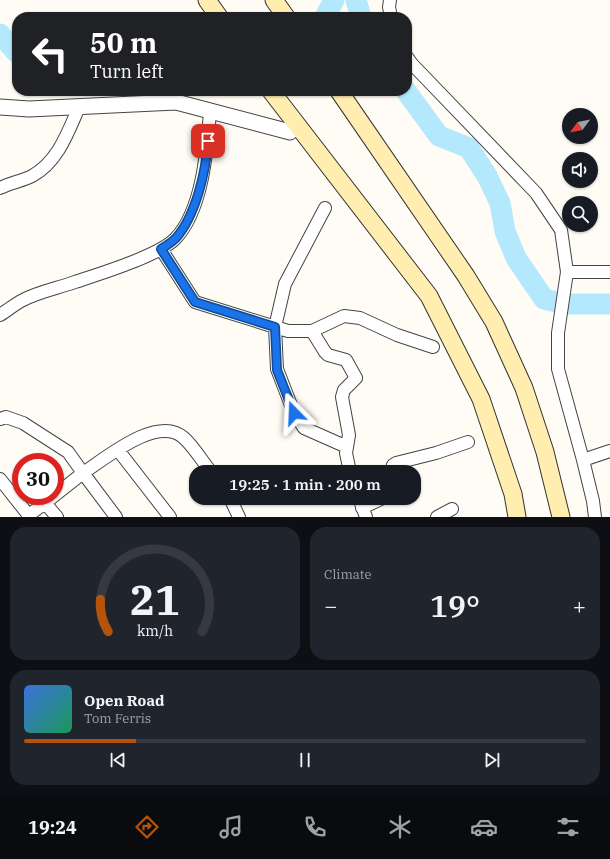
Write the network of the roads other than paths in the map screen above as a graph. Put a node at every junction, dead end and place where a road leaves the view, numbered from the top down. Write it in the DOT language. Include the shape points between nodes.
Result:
graph roads {
  1 [pos="207,0"];
  2 [pos="274,0"];
  3 [pos="390,0"];
  4 [pos="215,12"];
  5 [pos="282,12"];
  6 [pos="390,12"];
  7 [pos="412,64"];
  8 [pos="275,96"];
  9 [pos="342,96"];
  10 [pos="0,106"];
  11 [pos="79,107"];
  12 [pos="210,112"];
  13 [pos="290,132"];
  14 [pos="0,188"];
  15 [pos="325,208"];
  16 [pos="161,249"];
  17 [pos="567,272"];
  18 [pos="610,272"];
  19 [pos="0,315"];
  20 [pos="275,327"];
  21 [pos="312,331"];
  22 [pos="433,346"];
  23 [pos="0,418"];
  24 [pos="468,442"];
  25 [pos="347,447"];
  26 [pos="118,450"];
  27 [pos="610,451"];
  28 [pos="583,460"];
  29 [pos="206,465"];
  30 [pos="348,465"];
  31 [pos="393,465"];
  32 [pos="83,473"];
  33 [pos="0,479"];
  34 [pos="64,488"];
  35 [pos="42,505"];
  36 [pos="53,505"];
  37 [pos="233,505"];
  38 [pos="452,508"];
  39 [pos="29,516"];
  40 [pos="57,517"];
  41 [pos="116,517"];
  42 [pos="170,517"];
  43 [pos="239,517"];
  44 [pos="437,517"];
  45 [pos="517,517"];
  46 [pos="561,517"];
  47 [pos="595,517"];
  1 -- 4 [label="main road"];
  2 -- 5 [label="main road"];
  3 -- 6 [label="street"];
  7 -- 17 [label="street" via="536,193 561,230"];
  8 -- 45 [label="main road" via="429,296 481,399 513,494"];
  9 -- 46 [label="main road" via="466,276 494,322 524,388 545,452"];
  10 -- 11 [label="street" via="29,109"];
  11 -- 12 [label="street" via="176,102"];
  11 -- 14 [label="street" via="63,146 48,163 31,177"];
  12 -- 13 [label="street"];
  12 -- 16 [label="street" via="207,156 191,213 175,239"];
  15 -- 20 [label="street" via="285,284"];
  16 -- 19 [label="street" via="102,274 24,299"];
  16 -- 20 [label="street" via="195,302"];
  17 -- 18 [label="street"];
  17 -- 28 [label="street" via="558,333 558,369"];
  20 -- 21 [label="street" via="288,331"];
  20 -- 25 [label="street" via="277,370 294,413 304,428"];
  21 -- 22 [label="street" via="344,316 355,317"];
  21 -- 25 [label="street" via="325,352 346,360 356,376 344,390 342,397 349,435"];
  23 -- 32 [label="street" via="6,417 23,423 68,452"];
  24 -- 31 [label="street"];
  25 -- 30 [label="street"];
  26 -- 29 [label="street" via="140,436 170,430 184,437"];
  26 -- 32 [label="street"];
  26 -- 42 [label="street"];
  27 -- 28 [label="street"];
  28 -- 47 [label="street"];
  32 -- 34 [label="street"];
  32 -- 41 [label="street"];
  33 -- 39 [label="street"];
  35 -- 39 [label="street"];
  36 -- 40 [label="street"];
  37 -- 43 [label="street"];
  38 -- 44 [label="street"];
}
